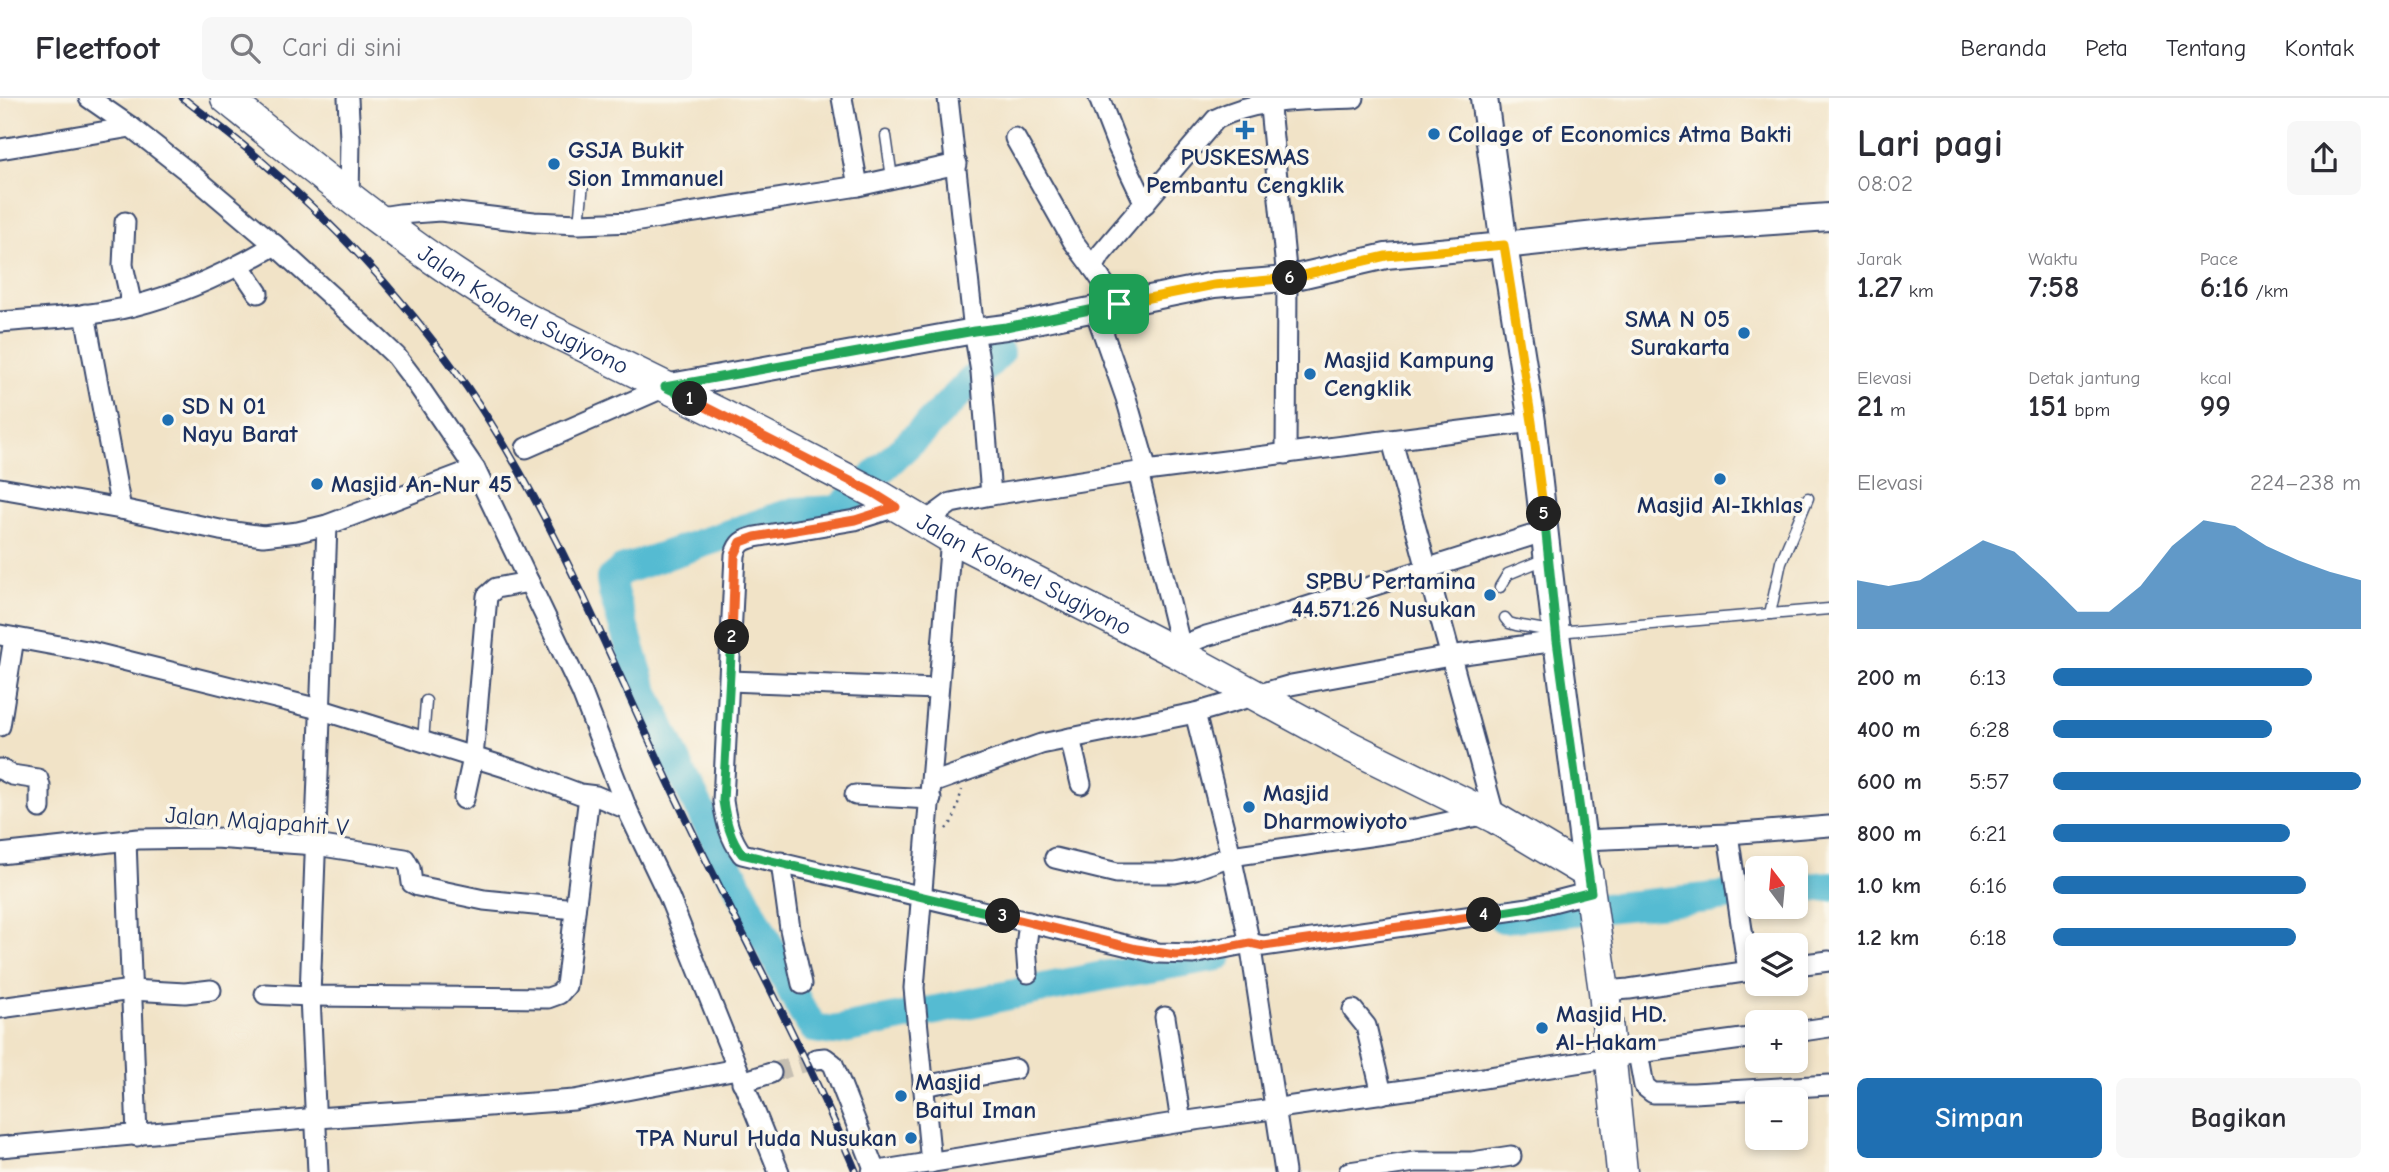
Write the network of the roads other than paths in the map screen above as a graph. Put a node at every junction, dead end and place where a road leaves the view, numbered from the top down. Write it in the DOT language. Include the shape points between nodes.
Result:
graph roads {
  1 [pos="89,98"];
  2 [pos="226,98"];
  3 [pos="348,98"];
  4 [pos="1099,98"];
  5 [pos="1354,98"];
  6 [pos="1484,98"];
  7 [pos="1270,100"];
  8 [pos="948,101"];
  9 [pos="844,106"];
  10 [pos="131,127"];
  11 [pos="886,136"];
  12 [pos="1015,138"];
  13 [pos="0,149"];
  14 [pos="957,164"];
  15 [pos="892,178"];
  16 [pos="583,183"];
  17 [pos="858,186"];
  18 [pos="349,199"];
  19 [pos="1145,204"];
  20 [pos="1829,217"];
  21 [pos="374,218"];
  22 [pos="125,222"];
  23 [pos="579,224"];
  24 [pos="275,245"];
  25 [pos="1504,245"];
  26 [pos="239,265"];
  27 [pos="1093,268"];
  28 [pos="1287,279"];
  29 [pos="258,293"];
  30 [pos="1119,304"];
  31 [pos="132,306"];
  32 [pos="1095,310"];
  33 [pos="85,314"];
  34 [pos="0,322"];
  35 [pos="975,340"];
  36 [pos="665,387"];
  37 [pos="1532,422"];
  38 [pos="1392,440"];
  39 [pos="526,448"];
  40 [pos="1286,454"];
  41 [pos="475,469"];
  42 [pos="1143,472"];
  43 [pos="0,488"];
  44 [pos="990,495"];
  45 [pos="1808,498"];
  46 [pos="888,501"];
  47 [pos="121,509"];
  48 [pos="940,520"];
  49 [pos="327,525"];
  50 [pos="1547,544"];
  51 [pos="1426,569"];
  52 [pos="529,582"];
  53 [pos="1500,587"];
  54 [pos="1829,609"];
  55 [pos="1770,614"];
  56 [pos="1505,618"];
  57 [pos="1557,636"];
  58 [pos="7,637"];
  59 [pos="1182,651"];
  60 [pos="1450,656"];
  61 [pos="730,681"];
  62 [pos="937,689"];
  63 [pos="1256,697"];
  64 [pos="426,701"];
  65 [pos="319,709"];
  66 [pos="1195,713"];
  67 [pos="0,726"];
  68 [pos="1070,738"];
  69 [pos="424,742"];
  70 [pos="473,758"];
  71 [pos="0,769"];
  72 [pos="612,773"];
  73 [pos="1081,785"];
  74 [pos="932,791"];
  75 [pos="855,795"];
  76 [pos="592,796"];
  77 [pos="464,799"];
  78 [pos="40,808"];
  79 [pos="627,810"];
  80 [pos="1490,816"];
  81 [pos="1829,826"];
  82 [pos="1728,834"];
  83 [pos="125,840"];
  84 [pos="1583,840"];
  85 [pos="316,845"];
  86 [pos="0,855"];
  87 [pos="1231,856"];
  88 [pos="1055,858"];
  89 [pos="781,862"];
  90 [pos="920,895"];
  91 [pos="1591,896"];
  92 [pos="575,909"];
  93 [pos="1029,922"];
  94 [pos="1745,933"];
  95 [pos="1252,953"];
  96 [pos="1829,961"];
  97 [pos="1808,964"];
  98 [pos="1745,971"];
  99 [pos="1028,973"];
  100 [pos="803,984"];
  101 [pos="131,990"];
  102 [pos="211,990"];
  103 [pos="1604,991"];
  104 [pos="265,994"];
  105 [pos="310,996"];
  106 [pos="0,1008"];
  107 [pos="1353,1010"];
  108 [pos="1165,1017"];
  109 [pos="1829,1027"];
  110 [pos="1808,1030"];
  111 [pos="1745,1039"];
  112 [pos="1624,1055"];
  113 [pos="816,1059"];
  114 [pos="1015,1069"];
  115 [pos="771,1073"];
  116 [pos="739,1075"];
  117 [pos="1829,1084"];
  118 [pos="923,1086"];
  119 [pos="1382,1094"];
  120 [pos="1276,1109"];
  121 [pos="317,1118"];
  122 [pos="1181,1122"];
  123 [pos="138,1136"];
  124 [pos="0,1147"];
  125 [pos="1511,1156"];
  126 [pos="931,1163"];
  127 [pos="318,1172"];
  128 [pos="779,1172"];
  129 [pos="874,1172"];
  130 [pos="1285,1172"];
  131 [pos="1349,1172"];
  132 [pos="1622,1172"];
  1 -- 10 [label="street"];
  2 -- 18 [label="main road, Jalan Kolonel Sugiyono"];
  3 -- 18 [label="street"];
  4 -- 19 [label="street"];
  5 -- 7 [label="street"];
  6 -- 25 [label="main road"];
  7 -- 19 [label="street" via="1216,119"];
  7 -- 28 [label="street"];
  8 -- 14 [label="street"];
  9 -- 17 [label="street"];
  10 -- 13 [label="street"];
  10 -- 24 [label="street"];
  11 -- 15 [label="lane"];
  12 -- 27 [label="street"];
  14 -- 15 [label="street"];
  14 -- 35 [label="street"];
  15 -- 17 [label="street"];
  16 -- 23 [label="lane"];
  17 -- 23 [label="street" via="647,220"];
  18 -- 21 [label="main road, Jalan Kolonel Sugiyono"];
  19 -- 27 [label="street"];
  20 -- 25 [label="main road"];
  21 -- 23 [label="street" via="440,211"];
  21 -- 36 [label="main road, Jalan Kolonel Sugiyono" via="477,289"];
  22 -- 31 [label="street" via="123,265"];
  24 -- 26 [label="street"];
  24 -- 41 [label="street" via="396,356"];
  25 -- 28 [label="street" via="1386,256"];
  25 -- 37 [label="main road"];
  26 -- 29 [label="street"];
  26 -- 31 [label="street" via="189,288"];
  27 -- 30 [label="street"];
  28 -- 30 [label="street" via="1214,285"];
  28 -- 40 [label="street"];
  30 -- 32 [label="street"];
  31 -- 33 [label="street"];
  32 -- 35 [label="street" via="1006,327"];
  32 -- 42 [label="street" via="1126,398"];
  33 -- 34 [label="street"];
  33 -- 47 [label="street"];
  35 -- 36 [label="street"];
  35 -- 44 [label="street"];
  36 -- 39 [label="street"];
  36 -- 46 [label="main road, Jalan Kolonel Sugiyono"];
  37 -- 38 [label="street"];
  37 -- 50 [label="main road"];
  38 -- 40 [label="street"];
  38 -- 51 [label="street"];
  40 -- 42 [label="street"];
  41 -- 49 [label="street"];
  41 -- 52 [label="street"];
  42 -- 44 [label="street"];
  42 -- 59 [label="street"];
  43 -- 47 [label="street"];
  44 -- 48 [label="street"];
  45 -- 55 [label="lane" via="1781,562"];
  46 -- 48 [label="main road, Jalan Kolonel Sugiyono"];
  46 -- 61 [label="street" via="855,520 741,542 735,555"];
  47 -- 49 [label="street" via="263,536"];
  48 -- 59 [label="main road, Jalan Kolonel Sugiyono"];
  48 -- 62 [label="street"];
  49 -- 65 [label="street"];
  50 -- 51 [label="street"];
  50 -- 53 [label="lane" via="1508,574"];
  50 -- 57 [label="main road"];
  51 -- 59 [label="street" via="1206,636"];
  51 -- 60 [label="street"];
  52 -- 70 [label="street" via="496,588 487,596"];
  52 -- 72 [label="street" via="582,694"];
  54 -- 55 [label="lane"];
  55 -- 57 [label="lane"];
  56 -- 57 [label="lane"];
  57 -- 60 [label="street"];
  57 -- 84 [label="main road"];
  58 -- 65 [label="street" via="87,651"];
  58 -- 67 [label="street"];
  59 -- 63 [label="main road, Jalan Kolonel Sugiyono"];
  60 -- 63 [label="street" via="1291,685"];
  60 -- 80 [label="street"];
  61 -- 62 [label="street"];
  61 -- 89 [label="street" via="725,819 742,854"];
  62 -- 74 [label="street"];
  63 -- 66 [label="street"];
  63 -- 80 [label="main road, Jalan Kolonel Sugiyono"];
  64 -- 69 [label="lane"];
  65 -- 69 [label="street"];
  65 -- 85 [label="street"];
  66 -- 68 [label="street"];
  66 -- 87 [label="street"];
  68 -- 73 [label="street"];
  68 -- 74 [label="street" via="969,770"];
  69 -- 70 [label="street"];
  70 -- 76 [label="street"];
  70 -- 77 [label="street"];
  71 -- 78 [label="street" via="38,779"];
  72 -- 76 [label="street"];
  72 -- 79 [label="street"];
  74 -- 75 [label="street"];
  74 -- 90 [label="street"];
  76 -- 79 [label="street"];
  76 -- 92 [label="street"];
  79 -- 116 [label="street" via="669,897"];
  80 -- 87 [label="street"];
  80 -- 91 [label="main road, Jalan Kolonel Sugiyono"];
  81 -- 82 [label="street"];
  82 -- 84 [label="street"];
  82 -- 94 [label="street"];
  83 -- 85 [label="street, Jalan Majapahit V" via="215,838"];
  83 -- 86 [label="street, Jalan Majapahit V"];
  83 -- 101 [label="street"];
  84 -- 91 [label="main road"];
  85 -- 92 [label="street, Jalan Majapahit V" via="405,859 412,883 418,886 484,900"];
  85 -- 105 [label="street"];
  87 -- 88 [label="street" via="1195,869 1142,874 1117,873"];
  87 -- 95 [label="street"];
  89 -- 90 [label="street"];
  89 -- 100 [label="street"];
  90 -- 93 [label="street"];
  90 -- 118 [label="street" via="915,999"];
  91 -- 95 [label="street" via="1264,946"];
  91 -- 103 [label="main road"];
  92 -- 105 [label="street" via="566,986 548,998"];
  93 -- 95 [label="street" via="1175,955"];
  93 -- 99 [label="street"];
  95 -- 120 [label="street"];
  96 -- 97 [label="street"];
  98 -- 103 [label="street"];
  101 -- 102 [label="street"];
  101 -- 106 [label="street"];
  101 -- 123 [label="street"];
  103 -- 112 [label="main road"];
  104 -- 105 [label="street"];
  105 -- 121 [label="street"];
  107 -- 119 [label="street" via="1366,1026"];
  108 -- 122 [label="street"];
  109 -- 110 [label="street"];
  111 -- 112 [label="street"];
  112 -- 117 [label="street" via="1653,1093"];
  112 -- 119 [label="street"];
  112 -- 132 [label="main road" via="1614,1093"];
  113 -- 129 [label="street" via="825,1058 832,1064"];
  114 -- 118 [label="street"];
  115 -- 116 [label="street"];
  116 -- 121 [label="street" via="566,1100"];
  116 -- 128 [label="street"];
  118 -- 126 [label="street"];
  119 -- 120 [label="street"];
  120 -- 122 [label="street"];
  120 -- 130 [label="street"];
  121 -- 123 [label="street"];
  121 -- 127 [label="street"];
  122 -- 126 [label="street"];
  123 -- 124 [label="street"];
  125 -- 131 [label="street"];
  126 -- 129 [label="street"];
}
